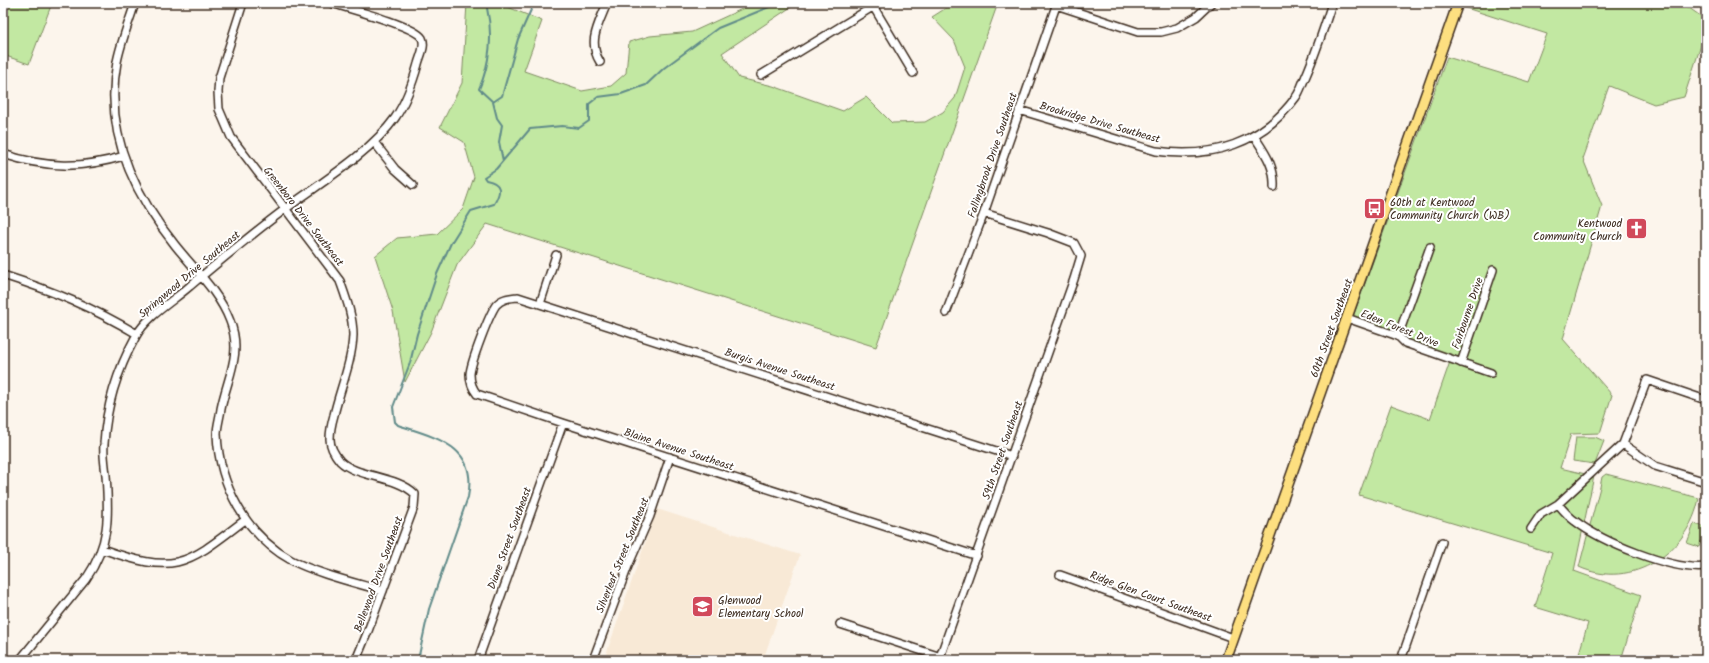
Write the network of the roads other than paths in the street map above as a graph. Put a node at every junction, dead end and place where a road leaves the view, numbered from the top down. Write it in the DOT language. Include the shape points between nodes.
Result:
graph roads {
  1 [pos="135,3"];
  2 [pos="243,3"];
  3 [pos="331,3"];
  4 [pos="607,3"];
  5 [pos="1211,3"];
  6 [pos="1332,3"];
  7 [pos="1458,3"];
  8 [pos="1056,4"];
  9 [pos="876,5"];
  10 [pos="355,7"];
  11 [pos="600,62"];
  12 [pos="913,73"];
  13 [pos="761,75"];
  14 [pos="1019,110"];
  15 [pos="1254,136"];
  16 [pos="374,142"];
  17 [pos="3,154"];
  18 [pos="124,156"];
  19 [pos="413,185"];
  20 [pos="1274,187"];
  21 [pos="286,209"];
  22 [pos="984,213"];
  23 [pos="1430,247"];
  24 [pos="556,255"];
  25 [pos="1494,270"];
  26 [pos="3,275"];
  27 [pos="201,277"];
  28 [pos="506,298"];
  29 [pos="540,304"];
  30 [pos="946,313"];
  31 [pos="1347,318"];
  32 [pos="137,334"];
  33 [pos="1398,336"];
  34 [pos="1461,363"];
  35 [pos="1490,373"];
  36 [pos="1706,400"];
  37 [pos="562,423"];
  38 [pos="1623,444"];
  39 [pos="1012,456"];
  40 [pos="670,457"];
  41 [pos="1706,482"];
  42 [pos="415,494"];
  43 [pos="1558,504"];
  44 [pos="245,520"];
  45 [pos="1531,529"];
  46 [pos="1442,542"];
  47 [pos="102,549"];
  48 [pos="977,556"];
  49 [pos="1706,567"];
  50 [pos="1060,574"];
  51 [pos="383,591"];
  52 [pos="840,624"];
  53 [pos="1233,638"];
  54 [pos="940,657"];
  55 [pos="20,660"];
  56 [pos="356,660"];
  57 [pos="478,660"];
  58 [pos="593,660"];
  59 [pos="950,660"];
  60 [pos="1226,660"];
  61 [pos="1401,660"];
  1 -- 18 [label="street" via="117,62 114,105 116,130"];
  2 -- 21 [label="street, Greenboro Drive Southeast" via="219,78 219,109 231,137"];
  3 -- 10 [label="street"];
  4 -- 11 [label="street" via="593,41 594,52"];
  5 -- 8 [label="street" via="1196,17 1177,28 1161,32 1138,32"];
  6 -- 15 [label="street, Brookridge Drive Southeast" via="1312,62 1297,96 1270,124"];
  7 -- 31 [label="main road, 60th Street Southeast"];
  8 -- 14 [label="street, Fallingbrook Drive Southeast"];
  9 -- 12 [label="street"];
  9 -- 13 [label="street"];
  10 -- 16 [label="street, Springwood Drive Southeast" via="416,32 422,38 424,47 408,95 396,118"];
  14 -- 15 [label="street, Brookridge Drive Southeast" via="1135,146 1178,154 1198,154 1225,149"];
  14 -- 22 [label="street, Fallingbrook Drive Southeast"];
  15 -- 20 [label="street" via="1272,167"];
  16 -- 19 [label="street" via="395,169"];
  16 -- 21 [label="street, Springwood Drive Southeast"];
  17 -- 18 [label="street" via="47,165 77,166"];
  18 -- 27 [label="street" via="148,207"];
  21 -- 27 [label="street, Springwood Drive Southeast"];
  21 -- 42 [label="street, Greenboro Drive Southeast" via="340,281 349,305 353,333 332,424 330,440 333,451 341,462 408,487"];
  22 -- 30 [label="street, Fallingbrook Drive Southeast"];
  22 -- 39 [label="street, 59th Street Southeast" via="1074,243 1081,256"];
  23 -- 33 [label="street"];
  24 -- 29 [label="street"];
  25 -- 34 [label="street, Fairbourne Drive"];
  26 -- 32 [label="street" via="67,296"];
  27 -- 32 [label="street, Springwood Drive Southeast" via="147,322"];
  27 -- 44 [label="street" via="226,311 235,340 234,364 224,396 217,433 223,471 232,496"];
  28 -- 29 [label="street, Burgis Avenue Southeast" via="518,297"];
  28 -- 37 [label="street, Blaine Avenue Southeast" via="497,304 490,316 470,374 471,387 477,394"];
  29 -- 39 [label="street, Burgis Avenue Southeast"];
  31 -- 33 [label="street, Eden Forest Drive"];
  31 -- 53 [label="main road, 60th Street Southeast"];
  32 -- 47 [label="street, Springwood Drive Southeast" via="109,404 104,447 108,527"];
  33 -- 34 [label="street, Eden Forest Drive" via="1405,344"];
  34 -- 35 [label="street, Eden Forest Drive"];
  36 -- 38 [label="street" via="1647,380"];
  37 -- 40 [label="street, Blaine Avenue Southeast"];
  37 -- 57 [label="street, Diane Street Southeast"];
  38 -- 41 [label="street" via="1655,466"];
  38 -- 43 [label="street"];
  39 -- 48 [label="street, 59th Street Southeast"];
  40 -- 48 [label="street, Blaine Avenue Southeast"];
  40 -- 58 [label="street, Silverleaf Street Southeast" via="650,516 628,566"];
  42 -- 51 [label="street, Bellewood Drive Southeast" via="414,507"];
  43 -- 45 [label="street" via="1541,514"];
  43 -- 49 [label="street" via="1575,521 1624,548 1684,567"];
  44 -- 47 [label="street" via="207,549 178,563 151,564"];
  44 -- 51 [label="street" via="270,545 291,560"];
  46 -- 61 [label="street"];
  47 -- 55 [label="street, Springwood Drive Southeast" via="86,579"];
  48 -- 54 [label="street, 59th Street Southeast"];
  50 -- 53 [label="street, Ridge Glen Court Southeast"];
  51 -- 56 [label="street, Bellewood Drive Southeast"];
  52 -- 54 [label="street"];
  53 -- 60 [label="main road, 60th Street Southeast"];
  54 -- 59 [label="street"];
}
